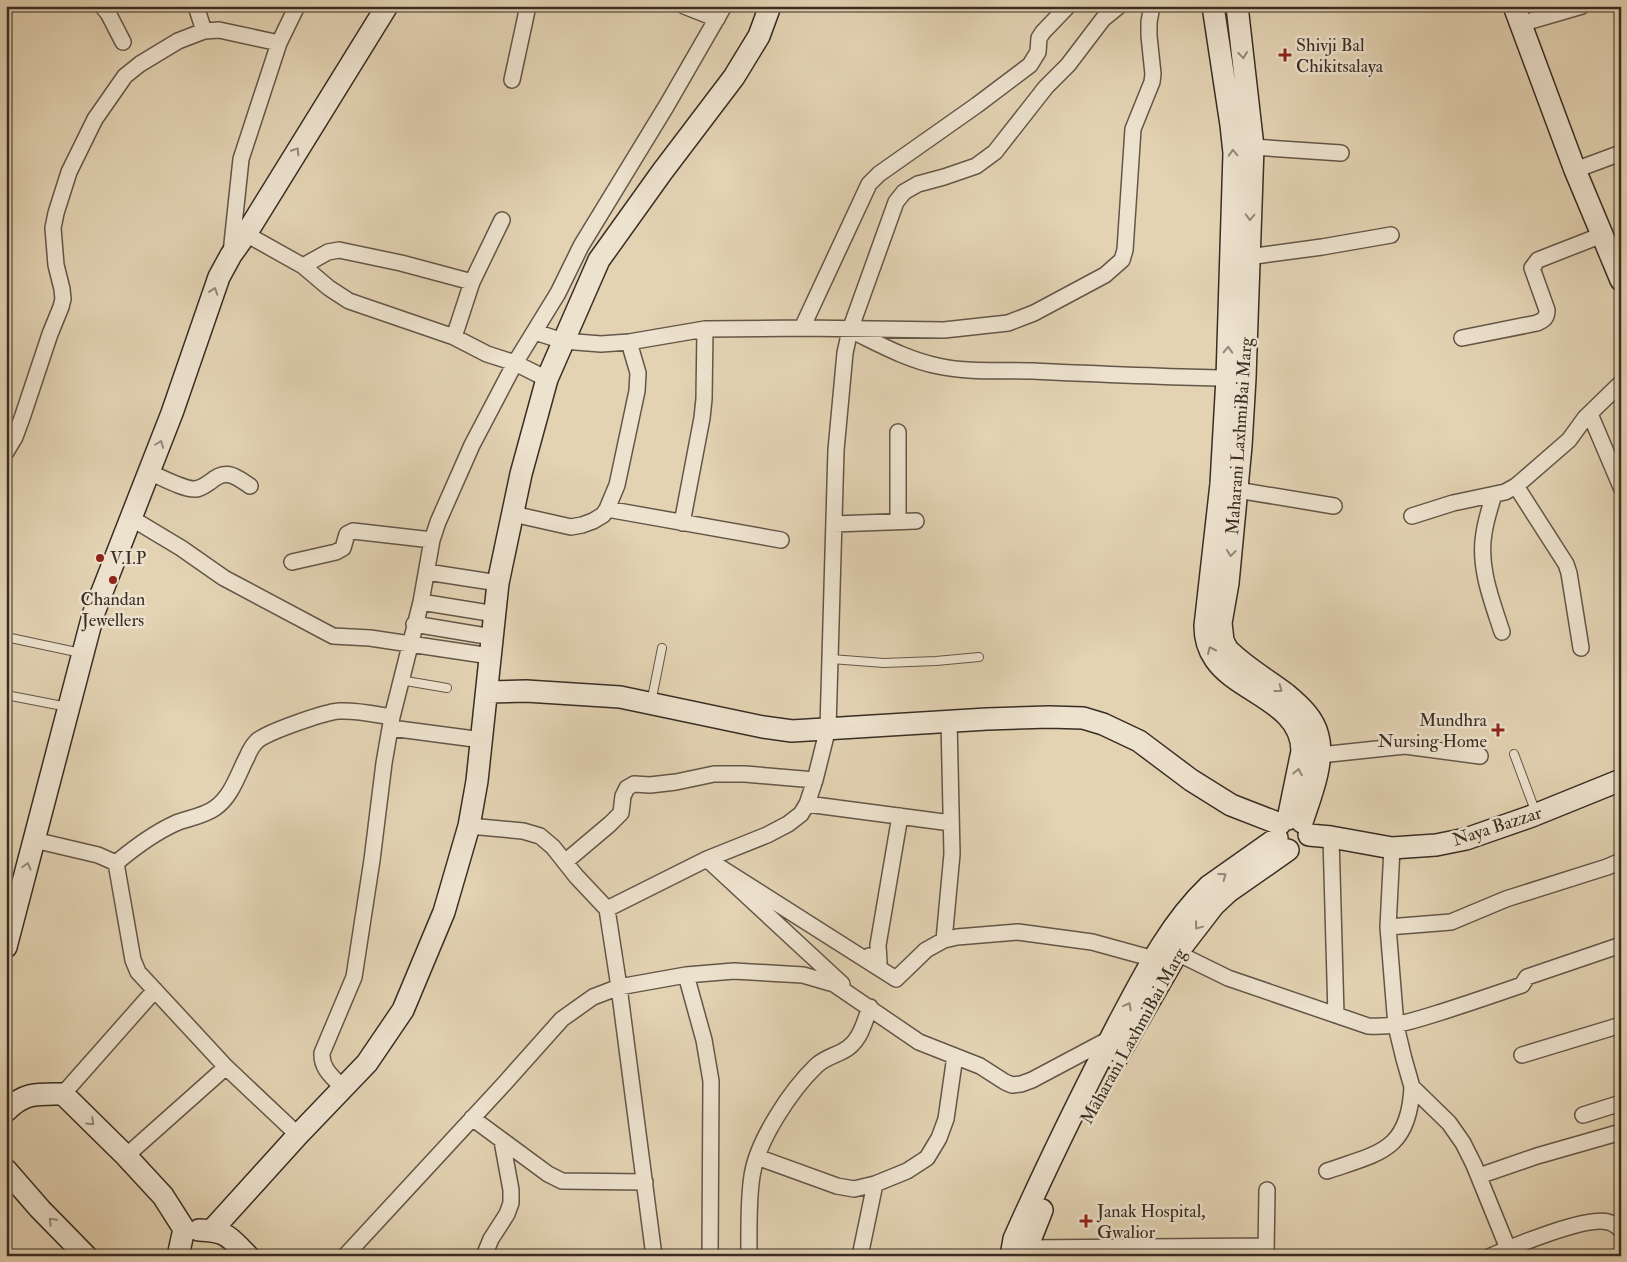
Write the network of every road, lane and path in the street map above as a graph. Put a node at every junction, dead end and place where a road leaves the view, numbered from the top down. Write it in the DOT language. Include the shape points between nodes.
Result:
graph roads {
  1 [pos="102,6"];
  2 [pos="196,6"];
  3 [pos="297,6"];
  4 [pos="387,6"];
  5 [pos="528,6"];
  6 [pos="684,6"];
  7 [pos="770,6"];
  8 [pos="1068,6"];
  9 [pos="1119,6"];
  10 [pos="1152,6"];
  11 [pos="1213,6"];
  12 [pos="1237,6"];
  13 [pos="1582,6"];
  14 [pos="721,12"];
  15 [pos="1517,15"];
  16 [pos="204,31"];
  17 [pos="123,42"];
  18 [pos="279,44"];
  19 [pos="512,80"];
  20 [pos="1253,146"];
  21 [pos="1621,152"];
  22 [pos="1342,153"];
  23 [pos="1575,170"];
  24 [pos="502,220"];
  25 [pos="246,234"];
  26 [pos="1391,234"];
  27 [pos="1602,234"];
  28 [pos="231,255"];
  29 [pos="1248,256"];
  30 [pos="303,266"];
  31 [pos="1621,280"];
  32 [pos="472,282"];
  33 [pos="802,328"];
  34 [pos="705,329"];
  35 [pos="850,330"];
  36 [pos="534,332"];
  37 [pos="454,337"];
  38 [pos="1462,338"];
  39 [pos="563,341"];
  40 [pos="628,342"];
  41 [pos="515,363"];
  42 [pos="1227,378"];
  43 [pos="547,379"];
  44 [pos="1621,383"];
  45 [pos="1590,414"];
  46 [pos="898,432"];
  47 [pos="6,452"];
  48 [pos="149,472"];
  49 [pos="250,486"];
  50 [pos="1516,486"];
  51 [pos="1621,487"];
  52 [pos="1237,490"];
  53 [pos="1494,495"];
  54 [pos="1334,506"];
  55 [pos="607,509"];
  56 [pos="514,514"];
  57 [pos="1412,516"];
  58 [pos="131,518"];
  59 [pos="916,520"];
  60 [pos="898,521"];
  61 [pos="682,523"];
  62 [pos="834,524"];
  63 [pos="432,540"];
  64 [pos="781,540"];
  65 [pos="292,562"];
  66 [pos="427,572"];
  67 [pos="498,583"];
  68 [pos="421,602"];
  69 [pos="495,614"];
  70 [pos="414,624"];
  71 [pos="1502,632"];
  72 [pos="6,638"];
  73 [pos="410,643"];
  74 [pos="491,646"];
  75 [pos="662,648"];
  76 [pos="1581,648"];
  77 [pos="83,653"];
  78 [pos="980,657"];
  79 [pos="831,659"];
  80 [pos="400,680"];
  81 [pos="447,688"];
  82 [pos="487,692"];
  83 [pos="6,695"];
  84 [pos="651,704"];
  85 [pos="70,707"];
  86 [pos="949,721"];
  87 [pos="391,723"];
  88 [pos="828,728"];
  89 [pos="482,740"];
  90 [pos="1514,754"];
  91 [pos="1320,755"];
  92 [pos="1480,756"];
  93 [pos="815,780"];
  94 [pos="1621,780"];
  95 [pos="807,804"];
  96 [pos="1536,814"];
  97 [pos="900,816"];
  98 [pos="951,823"];
  99 [pos="469,826"];
  100 [pos="1291,831"];
  101 [pos="1331,837"];
  102 [pos="34,840"];
  103 [pos="1392,848"];
  104 [pos="707,859"];
  105 [pos="1621,861"];
  106 [pos="565,862"];
  107 [pos="116,863"];
  108 [pos="608,909"];
  109 [pos="1388,927"];
  110 [pos="944,940"];
  111 [pos="1621,945"];
  112 [pos="6,947"];
  113 [pos="1177,953"];
  114 [pos="1154,959"];
  115 [pos="686,975"];
  116 [pos="619,986"];
  117 [pos="155,990"];
  118 [pos="864,1003"];
  119 [pos="1336,1015"];
  120 [pos="1621,1025"];
  121 [pos="1396,1026"];
  122 [pos="1111,1038"];
  123 [pos="1522,1054"];
  124 [pos="956,1056"];
  125 [pos="226,1067"];
  126 [pos="1412,1087"];
  127 [pos="343,1088"];
  128 [pos="62,1094"];
  129 [pos="1621,1103"];
  130 [pos="6,1111"];
  131 [pos="1583,1115"];
  132 [pos="472,1118"];
  133 [pos="1621,1132"];
  134 [pos="298,1135"];
  135 [pos="502,1141"];
  136 [pos="126,1156"];
  137 [pos="757,1157"];
  138 [pos="6,1170"];
  139 [pos="1327,1171"];
  140 [pos="1479,1176"];
  141 [pos="645,1182"];
  142 [pos="875,1184"];
  143 [pos="1267,1190"];
  144 [pos="184,1229"];
  145 [pos="212,1230"];
  146 [pos="1621,1230"];
  147 [pos="1266,1251"];
  148 [pos="1510,1252"];
  149 [pos="1021,1253"];
  150 [pos="86,1256"];
  151 [pos="179,1256"];
  152 [pos="247,1256"];
  153 [pos="345,1256"];
  154 [pos="484,1256"];
  155 [pos="654,1256"];
  156 [pos="710,1256"];
  157 [pos="749,1256"];
  158 [pos="860,1256"];
  159 [pos="1491,1256"];
  1 -- 17 [label="street"];
  2 -- 16 [label="street"];
  3 -- 18 [label="street"];
  25 -- 4 [label="street, one-way"];
  5 -- 19 [label="street"];
  6 -- 14 [label="street"];
  7 -- 39 [label="street" via="759,36 734,77 599,260"];
  8 -- 33 [label="street" via="1039,38 1038,52 1030,65 869,184"];
  9 -- 35 [label="street" via="1103,19 1068,65 983,162 918,184 904,192 896,202"];
  10 -- 35 [label="street" via="1148,36 1153,74 1133,129 1122,260 1105,274 1008,323 944,330"];
  42 -- 11 [label="street, one-way" via="1234,153"];
  12 -- 20 [label="street, Maharani LaxhmiBai Marg, one-way"];
  13 -- 15 [label="street"];
  14 -- 36 [label="street" via="581,246"];
  15 -- 23 [label="street"];
  16 -- 18 [label="street" via="219,30"];
  16 -- 47 [label="street" via="178,41 140,64 125,76 94,118 69,172 53,228 63,299 15,437"];
  18 -- 28 [label="street" via="240,159"];
  20 -- 22 [label="street"];
  20 -- 29 [label="street, Maharani LaxhmiBai Marg, one-way"];
  21 -- 23 [label="street"];
  23 -- 27 [label="street"];
  24 -- 32 [label="street"];
  25 -- 28 [label="street"];
  25 -- 30 [label="street"];
  26 -- 29 [label="street"];
  27 -- 31 [label="street"];
  27 -- 38 [label="street" via="1534,263 1532,268 1547,310 1544,320"];
  48 -- 28 [label="street, one-way" via="219,277"];
  29 -- 52 [label="street, Maharani LaxhmiBai Marg" via="1245,378"];
  30 -- 32 [label="street" via="328,252 339,250"];
  30 -- 37 [label="street" via="348,301"];
  32 -- 37 [label="street"];
  33 -- 34 [label="street"];
  33 -- 35 [label="street"];
  34 -- 40 [label="street"];
  34 -- 61 [label="street" via="702,418"];
  35 -- 42 [label="street" via="913,360 967,371"];
  35 -- 62 [label="street" via="836,450"];
  36 -- 39 [label="street"];
  36 -- 41 [label="street"];
  37 -- 41 [label="street" via="487,354"];
  39 -- 40 [label="street"];
  39 -- 43 [label="street"];
  40 -- 55 [label="street" via="638,373 637,392 617,485"];
  41 -- 43 [label="street"];
  41 -- 63 [label="street" via="472,445"];
  100 -- 42 [label="street, one-way" via="1302,751 1300,734 1290,718 1275,705 1222,668 1214,659 1205,637 1221,484"];
  43 -- 56 [label="street" via="521,474"];
  44 -- 45 [label="street"];
  45 -- 50 [label="street" via="1569,440"];
  45 -- 51 [label="street"];
  46 -- 60 [label="street"];
  48 -- 49 [label="street" via="194,489 202,488 223,474 233,475"];
  48 -- 58 [label="street"];
  50 -- 53 [label="street"];
  50 -- 76 [label="street" via="1570,573"];
  52 -- 54 [label="street"];
  52 -- 91 [label="street, Maharani LaxhmiBai Marg, one-way" via="1222,623 1223,641 1236,658 1299,705 1319,737"];
  53 -- 57 [label="street"];
  53 -- 71 [label="street" via="1484,534 1484,561 1486,582"];
  55 -- 56 [label="street" via="593,521 571,527"];
  55 -- 61 [label="street"];
  56 -- 67 [label="street"];
  58 -- 73 [label="street" via="224,578 333,636"];
  58 -- 77 [label="street" via="93,615"];
  59 -- 60 [label="street"];
  60 -- 62 [label="street"];
  61 -- 64 [label="street"];
  62 -- 79 [label="street"];
  63 -- 65 [label="street" via="353,531 347,534 343,548 336,552"];
  63 -- 66 [label="street"];
  66 -- 67 [label="street"];
  66 -- 68 [label="street"];
  67 -- 69 [label="street"];
  68 -- 69 [label="street"];
  68 -- 70 [label="street"];
  69 -- 74 [label="street"];
  70 -- 73 [label="street"];
  70 -- 74 [label="street"];
  72 -- 77 [label="lane"];
  73 -- 74 [label="street"];
  73 -- 80 [label="street"];
  74 -- 82 [label="street"];
  75 -- 84 [label="lane"];
  77 -- 85 [label="street"];
  78 -- 79 [label="lane" via="884,663"];
  79 -- 88 [label="street"];
  80 -- 81 [label="lane"];
  80 -- 87 [label="street"];
  82 -- 84 [label="street, Naya Bazzar" via="580,693"];
  82 -- 89 [label="street"];
  83 -- 85 [label="lane"];
  84 -- 88 [label="street, Naya Bazzar" via="792,731"];
  85 -- 102 [label="street"];
  86 -- 88 [label="street, Naya Bazzar"];
  86 -- 98 [label="street"];
  86 -- 100 [label="street, Naya Bazzar" via="1049,717 1083,718 1103,724 1139,741 1231,805"];
  87 -- 89 [label="street"];
  87 -- 107 [label="street" via="360,712 338,711 270,733 258,741 247,756 237,780 215,808 161,830"];
  87 -- 127 [label="street" via="354,977 322,1053 327,1071"];
  88 -- 93 [label="street"];
  89 -- 99 [label="street"];
  90 -- 96 [label="lane"];
  91 -- 92 [label="street" via="1405,746"];
  91 -- 100 [label="street, Maharani LaxhmiBai Marg" via="1312,794"];
  93 -- 95 [label="street"];
  93 -- 106 [label="street" via="714,774 676,782 634,784 623,796 621,813"];
  94 -- 96 [label="street, Naya Bazzar"];
  95 -- 97 [label="street"];
  95 -- 104 [label="street" via="801,814 788,824"];
  96 -- 103 [label="street, Naya Bazzar" via="1466,840"];
  97 -- 98 [label="street"];
  97 -- 104 [label="street" via="878,945 879,962"];
  98 -- 110 [label="street" via="952,854"];
  99 -- 106 [label="street" via="523,831 540,836"];
  99 -- 127 [label="street" via="444,912 403,1010 367,1063"];
  100 -- 101 [label="street, Naya Bazzar"];
  100 -- 113 [label="street, Maharani LaxhmiBai Marg, one-way" via="1214,905"];
  114 -- 100 [label="street, one-way" via="1170,932 1201,894 1218,879"];
  101 -- 103 [label="street, Naya Bazzar"];
  101 -- 119 [label="street"];
  102 -- 107 [label="street" via="98,855"];
  112 -- 102 [label="street, one-way"];
  103 -- 109 [label="street"];
  104 -- 108 [label="street"];
  104 -- 110 [label="street" via="896,979 926,950"];
  104 -- 118 [label="street"];
  105 -- 109 [label="street" via="1506,899 1450,922"];
  106 -- 108 [label="street"];
  107 -- 117 [label="street" via="133,960 138,972"];
  108 -- 116 [label="street"];
  109 -- 121 [label="street"];
  110 -- 114 [label="street" via="1018,932 1092,942"];
  111 -- 121 [label="street" via="1527,977 1522,984 1459,1007"];
  113 -- 119 [label="street" via="1228,978"];
  113 -- 149 [label="street, Maharani LaxhmiBai Marg" via="1099,1091"];
  122 -- 114 [label="street, one-way"];
  115 -- 116 [label="street"];
  115 -- 118 [label="street" via="734,971 803,975 834,984"];
  115 -- 156 [label="street" via="704,1040 711,1081"];
  116 -- 132 [label="street" via="593,997 562,1019"];
  116 -- 141 [label="street"];
  117 -- 125 [label="street"];
  117 -- 128 [label="street"];
  118 -- 124 [label="street" via="919,1042"];
  118 -- 137 [label="street" via="858,1038 849,1048 817,1065 770,1128"];
  119 -- 121 [label="street" via="1368,1026"];
  120 -- 123 [label="street"];
  121 -- 126 [label="street"];
  122 -- 124 [label="street" via="1022,1084 1012,1085"];
  122 -- 149 [label="street" via="1014,1238"];
  124 -- 142 [label="street" via="946,1119 927,1158 907,1172"];
  125 -- 134 [label="street"];
  125 -- 136 [label="street"];
  126 -- 139 [label="street" via="1411,1108 1398,1137 1385,1149"];
  126 -- 140 [label="street" via="1449,1123"];
  127 -- 134 [label="street"];
  128 -- 130 [label="street" via="32,1094"];
  128 -- 136 [label="street, one-way"];
  129 -- 131 [label="street"];
  132 -- 135 [label="street"];
  132 -- 153 [label="street"];
  133 -- 140 [label="street"];
  134 -- 145 [label="street"];
  135 -- 141 [label="street" via="562,1181"];
  135 -- 154 [label="street" via="511,1203"];
  136 -- 144 [label="street" via="163,1196"];
  137 -- 142 [label="street" via="837,1186 854,1189"];
  137 -- 157 [label="street" via="752,1176"];
  150 -- 138 [label="street, one-way"];
  140 -- 148 [label="street"];
  141 -- 155 [label="street"];
  142 -- 158 [label="street"];
  143 -- 147 [label="street"];
  144 -- 145 [label="street"];
  144 -- 151 [label="street"];
  145 -- 152 [label="street" via="227,1234"];
  146 -- 148 [label="street" via="1607,1221 1594,1221 1545,1234"];
  147 -- 149 [label="street"];
  148 -- 159 [label="street"];
}
